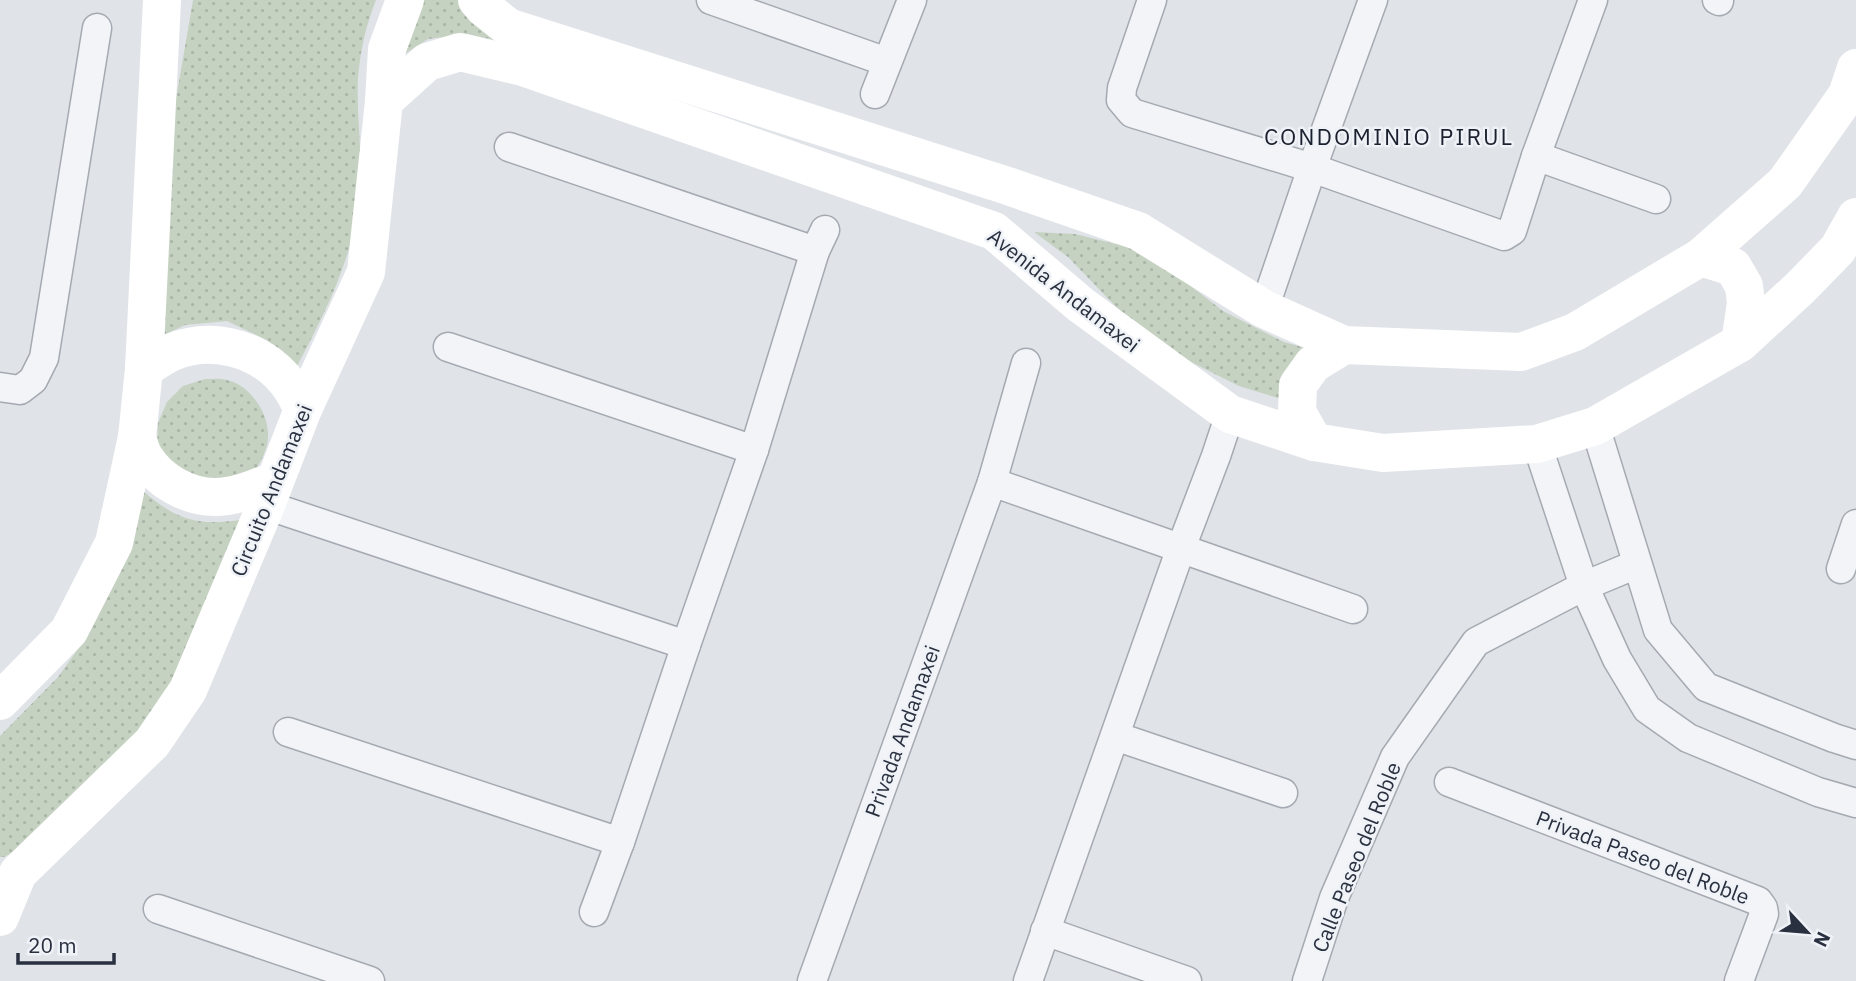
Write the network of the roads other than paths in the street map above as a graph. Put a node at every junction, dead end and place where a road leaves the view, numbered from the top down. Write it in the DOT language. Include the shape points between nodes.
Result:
graph roads {
  1 [pos="405,0"];
  2 [pos="477,0"];
  3 [pos="711,0"];
  4 [pos="912,0"];
  5 [pos="1152,0"];
  6 [pos="1373,0"];
  7 [pos="1592,0"];
  8 [pos="160,1"];
  9 [pos="97,28"];
  10 [pos="887,62"];
  11 [pos="1856,68"];
  12 [pos="875,94"];
  13 [pos="384,101"];
  14 [pos="509,147"];
  15 [pos="1536,156"];
  16 [pos="1312,169"];
  17 [pos="1008,186"];
  18 [pos="1656,199"];
  19 [pos="1856,217"];
  20 [pos="994,231"];
  21 [pos="1701,257"];
  22 [pos="1264,309"];
  23 [pos="1740,343"];
  24 [pos="1344,345"];
  25 [pos="448,347"];
  26 [pos="1027,363"];
  27 [pos="144,369"];
  28 [pos="0,387"];
  29 [pos="303,409"];
  30 [pos="1230,414"];
  31 [pos="1595,426"];
  32 [pos="137,437"];
  33 [pos="1314,442"];
  34 [pos="1537,444"];
  35 [pos="754,450"];
  36 [pos="992,482"];
  37 [pos="276,500"];
  38 [pos="1856,524"];
  39 [pos="1181,548"];
  40 [pos="1637,564"];
  41 [pos="1841,569"];
  42 [pos="1584,586"];
  43 [pos="1353,608"];
  44 [pos="686,645"];
  45 [pos="0,701"];
  46 [pos="288,732"];
  47 [pos="1115,736"];
  48 [pos="1856,744"];
  49 [pos="1449,782"];
  50 [pos="1283,793"];
  51 [pos="1856,803"];
  52 [pos="620,842"];
  53 [pos="9,875"];
  54 [pos="158,909"];
  55 [pos="594,912"];
  56 [pos="0,917"];
  57 [pos="1045,931"];
  58 [pos="370,981"];
  59 [pos="812,981"];
  60 [pos="1028,981"];
  61 [pos="1187,981"];
  62 [pos="1307,981"];
  63 [pos="1739,981"];
  1 -- 13 [label="street, Circuito Andamaxei" via="387,49"];
  2 -- 17 [label="street" via="508,27"];
  3 -- 10 [label="street"];
  4 -- 10 [label="street"];
  5 -- 16 [label="street" via="1122,88 1125,107"];
  6 -- 16 [label="street"];
  7 -- 15 [label="street"];
  8 -- 27 [label="street"];
  9 -- 28 [label="street" via="44,358 33,380 20,390"];
  10 -- 12 [label="street"];
  11 -- 21 [label="street" via="1847,95 1785,183"];
  13 -- 20 [label="street, Avenida Andamaxei" via="427,62 460,52 523,67"];
  13 -- 29 [label="street, Circuito Andamaxei" via="366,272"];
  14 -- 35 [label="street" via="820,240"];
  15 -- 16 [label="street" via="1512,231 1504,236"];
  15 -- 18 [label="street"];
  16 -- 22 [label="street"];
  17 -- 20 [label="street"];
  17 -- 22 [label="street" via="1138,230"];
  19 -- 23 [label="street, Avenida Andamaxei" via="1838,249"];
  20 -- 30 [label="street, Avenida Andamaxei" via="1081,305"];
  21 -- 23 [label="street" via="1733,267 1744,286"];
  21 -- 24 [label="street" via="1575,332 1521,352"];
  22 -- 24 [label="street"];
  23 -- 31 [label="street, Avenida Andamaxei"];
  24 -- 33 [label="street" via="1313,364 1298,385 1297,412"];
  25 -- 35 [label="street"];
  26 -- 36 [label="street, Privada Andamaxei"];
  27 -- 29 [label="street" via="171,352 202,345 234,347 263,359 287,381"];
  27 -- 32 [label="street"];
  29 -- 37 [label="street, Circuito Andamaxei"];
  30 -- 33 [label="street, Avenida Andamaxei"];
  30 -- 39 [label="street"];
  31 -- 34 [label="street, Avenida Andamaxei"];
  31 -- 40 [label="street"];
  32 -- 37 [label="street" via="144,457 162,478 187,492 215,497 243,492"];
  32 -- 45 [label="street" via="114,544 69,631"];
  33 -- 34 [label="street, Avenida Andamaxei" via="1382,453"];
  34 -- 42 [label="street"];
  35 -- 44 [label="street"];
  36 -- 39 [label="street"];
  36 -- 59 [label="street, Privada Andamaxei"];
  37 -- 44 [label="street"];
  37 -- 53 [label="street, Circuito Andamaxei" via="188,690 152,743"];
  38 -- 41 [label="street"];
  39 -- 43 [label="street"];
  39 -- 47 [label="street"];
  40 -- 42 [label="street, Calle Paseo del Roble"];
  40 -- 48 [label="street" via="1658,630 1706,687"];
  42 -- 51 [label="street" via="1617,659 1647,709 1688,738"];
  42 -- 62 [label="street, Calle Paseo del Roble" via="1476,642 1402,747 1335,898"];
  44 -- 52 [label="street"];
  46 -- 52 [label="street"];
  47 -- 50 [label="street"];
  47 -- 57 [label="street"];
  49 -- 63 [label="street, Privada Paseo del Roble" via="1758,901 1763,914"];
  52 -- 55 [label="street"];
  53 -- 56 [label="street, Circuito Andamaxei"];
  54 -- 58 [label="street"];
  57 -- 60 [label="street"];
  57 -- 61 [label="street"];
}
